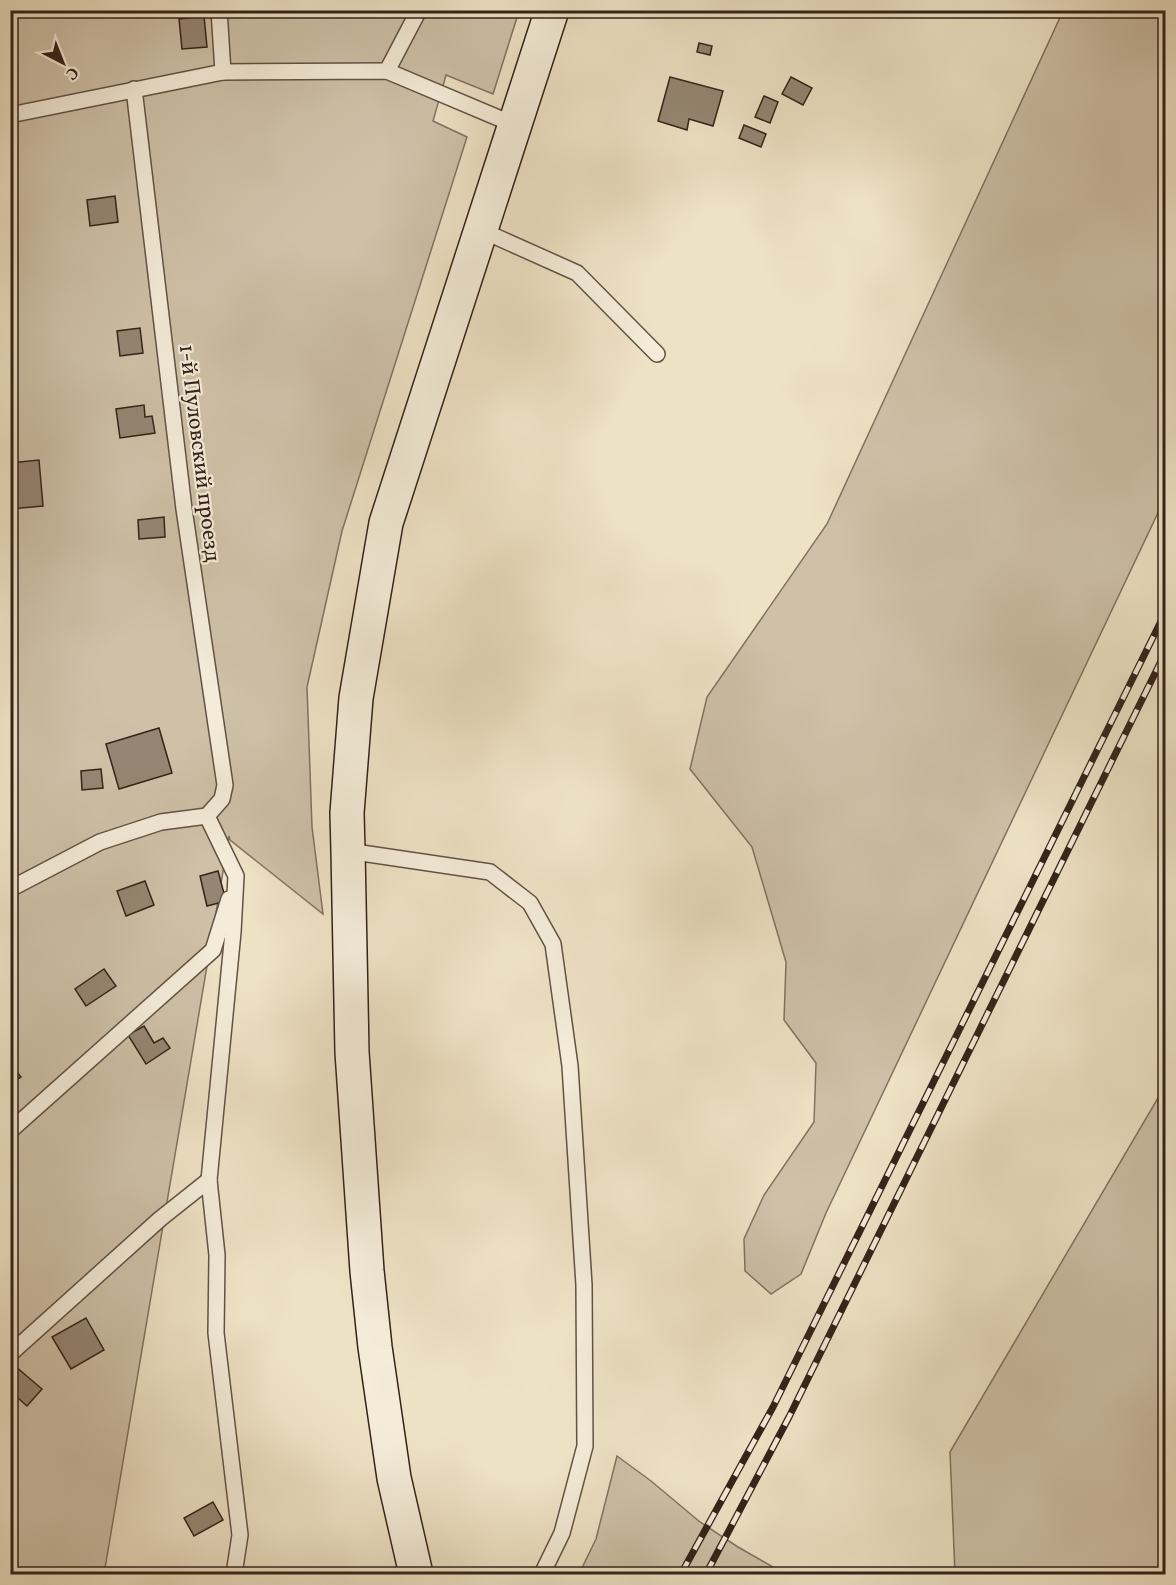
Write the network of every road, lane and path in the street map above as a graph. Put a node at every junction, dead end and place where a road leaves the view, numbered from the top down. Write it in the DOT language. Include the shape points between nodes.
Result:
graph roads {
  1 [pos="219,10"];
  2 [pos="419,10"];
  3 [pos="552,10"];
  4 [pos="387,71"];
  5 [pos="223,72"];
  6 [pos="134,89"];
  7 [pos="10,115"];
  8 [pos="515,125"];
  9 [pos="481,230"];
  10 [pos="657,354"];
  11 [pos="207,816"];
  12 [pos="348,851"];
  13 [pos="236,876"];
  14 [pos="10,889"];
  15 [pos="10,1131"];
  16 [pos="209,1180"];
  17 [pos="10,1354"];
  18 [pos="234,1575"];
  19 [pos="416,1575"];
  20 [pos="542,1575"];
  1 -- 5 [label="lane"];
  2 -- 4 [label="lane"];
  3 -- 8 [label="main road"];
  4 -- 5 [label="lane"];
  4 -- 8 [label="lane"];
  5 -- 6 [label="lane"];
  6 -- 7 [label="lane"];
  6 -- 11 [label="lane, 1-й Пуловский проезд" via="184,509 225,785 222,799"];
  8 -- 9 [label="main road"];
  9 -- 10 [label="lane" via="577,273"];
  9 -- 12 [label="main road" via="386,523 356,698"];
  11 -- 13 [label="lane"];
  11 -- 14 [label="lane" via="161,822 100,842"];
  12 -- 19 [label="main road" via="352,1052 367,1271 394,1478"];
  12 -- 20 [label="lane" via="490,872 530,903 553,944 570,1066 584,1285 585,1446 562,1533"];
  13 -- 15 [label="lane" via="213,951"];
  13 -- 16 [label="lane"];
  16 -- 17 [label="lane"];
  16 -- 18 [label="lane" via="217,1255 216,1333 240,1534"];
}
